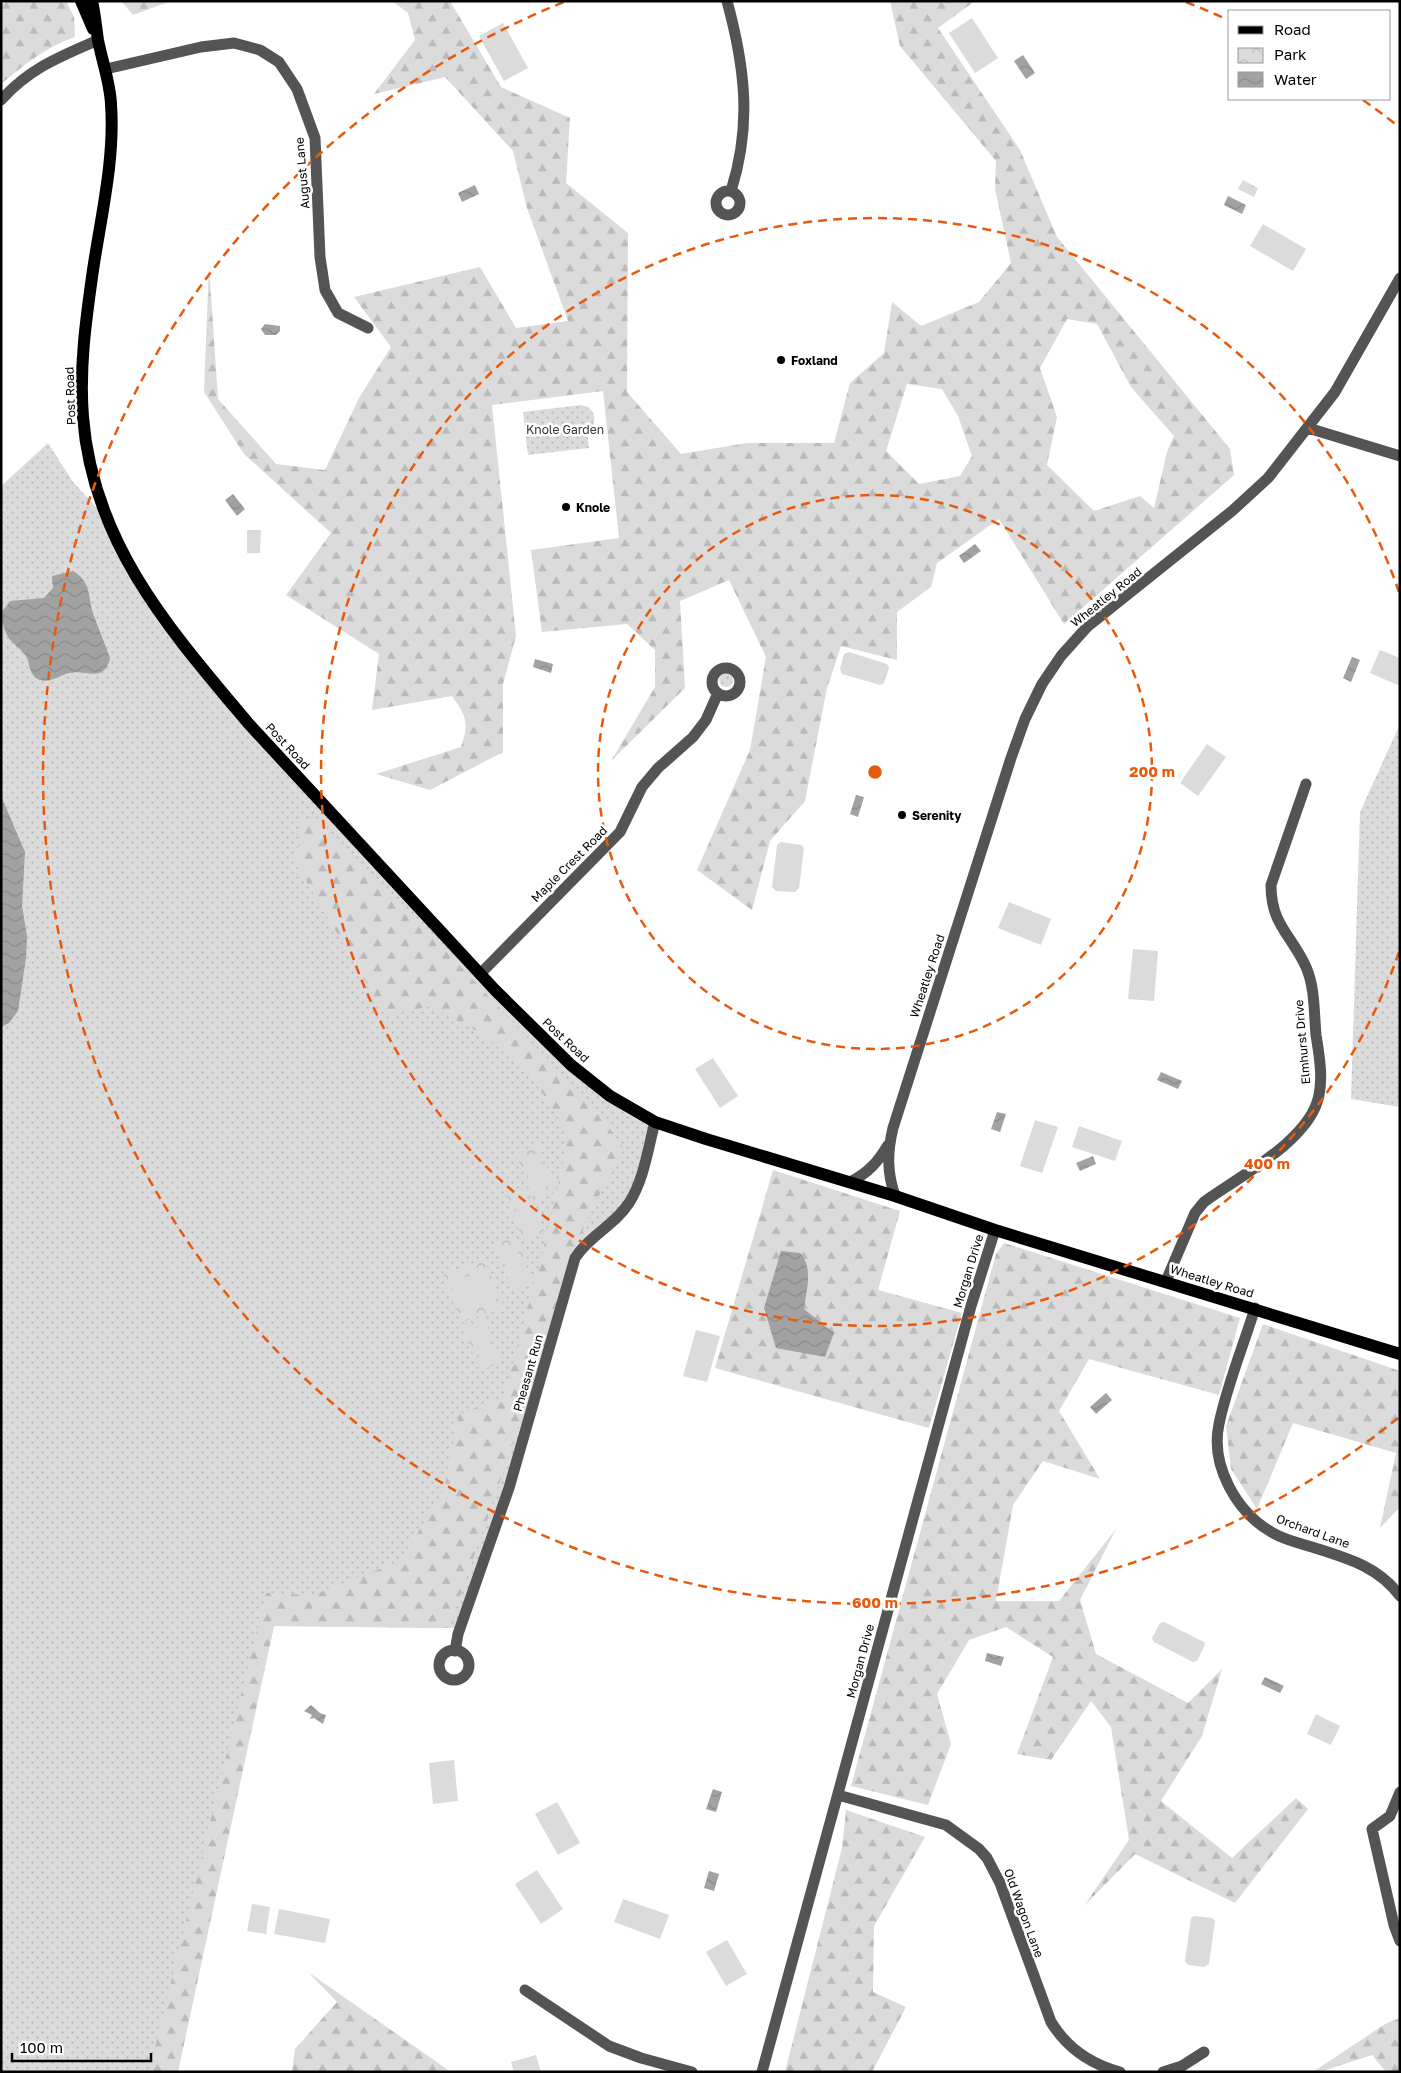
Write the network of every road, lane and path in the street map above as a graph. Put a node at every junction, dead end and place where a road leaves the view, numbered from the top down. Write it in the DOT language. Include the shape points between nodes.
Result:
graph roads {
  1 [pos="81,1"];
  2 [pos="92,1"];
  3 [pos="727,1"];
  4 [pos="98,40"];
  5 [pos="106,68"];
  6 [pos="1,100"];
  7 [pos="731,191"];
  8 [pos="1400,278"];
  9 [pos="368,328"];
  10 [pos="1308,428"];
  11 [pos="1400,456"];
  12 [pos="718,693"];
  13 [pos="1306,784"];
  14 [pos="480,974"];
  15 [pos="655,1122"];
  16 [pos="889,1144"];
  17 [pos="850,1182"];
  18 [pos="895,1196"];
  19 [pos="995,1230"];
  20 [pos="1166,1281"];
  21 [pos="1254,1308"];
  22 [pos="1400,1354"];
  23 [pos="1400,1596"];
  24 [pos="455,1650"];
  25 [pos="1400,1792"];
  26 [pos="838,1795"];
  27 [pos="1400,1941"];
  28 [pos="526,1990"];
  29 [pos="1204,2052"];
  30 [pos="692,2072"];
  31 [pos="762,2072"];
  32 [pos="1120,2072"];
  33 [pos="1163,2072"];
  1 -- 4 [label="main road, Post Road"];
  2 -- 4 [label="main road, Post Road"];
  3 -- 7 [label="street" via="745,87 745,122"];
  4 -- 5 [label="main road, Post Road"];
  4 -- 6 [label="street" via="46,63"];
  5 -- 9 [label="street, August Lane" via="234,43 260,50 279,62 297,89 314,138 320,257 325,290 338,313"];
  5 -- 14 [label="main road, Post Road" via="112,106 112,137 87,310 82,386 88,452 107,520 140,586 220,690"];
  8 -- 10 [label="street, Wheatley Road" via="1335,392"];
  10 -- 11 [label="street"];
  10 -- 16 [label="street, Wheatley Road" via="1268,478 1232,511 1087,627 1042,684 1011,758"];
  12 -- 14 [label="street, Maple Crest Road" via="706,720 642,787 620,832"];
  13 -- 20 [label="street, Elmhurst Drive" via="1271,885 1271,898 1276,920 1306,967 1311,985 1321,1077 1319,1097 1310,1116 1290,1140 1204,1202 1195,1212"];
  14 -- 15 [label="main road, Post Road" via="571,1065 610,1096"];
  15 -- 17 [label="main road, Post Road"];
  15 -- 24 [label="street, Pheasant Run" via="640,1177 629,1203 584,1245 576,1258 509,1488"];
  16 -- 17 [label="street, Wheatley Road" via="878,1162"];
  16 -- 18 [label="street, Wheatley Road" via="887,1169"];
  17 -- 18 [label="main road, Post Road"];
  18 -- 19 [label="main road, Wheatley Road"];
  19 -- 20 [label="main road, Wheatley Road"];
  19 -- 26 [label="street, Morgan Drive" via="971,1306"];
  20 -- 21 [label="main road, Wheatley Road"];
  21 -- 22 [label="main road, Wheatley Road"];
  21 -- 23 [label="street, Orchard Lane" via="1218,1426 1220,1463 1230,1490 1250,1515 1268,1530 1354,1561 1384,1578"];
  25 -- 27 [label="street" via="1390,1816 1372,1829"];
  26 -- 31 [label="street, Morgan Drive"];
  26 -- 32 [label="street, Old Wagon Lane" via="946,1825 979,1849 988,1858 1000,1883 1051,2022 1065,2041 1084,2057"];
  28 -- 30 [label="street" via="609,2046"];
  29 -- 33 [label="street" via="1182,2066"];
}
